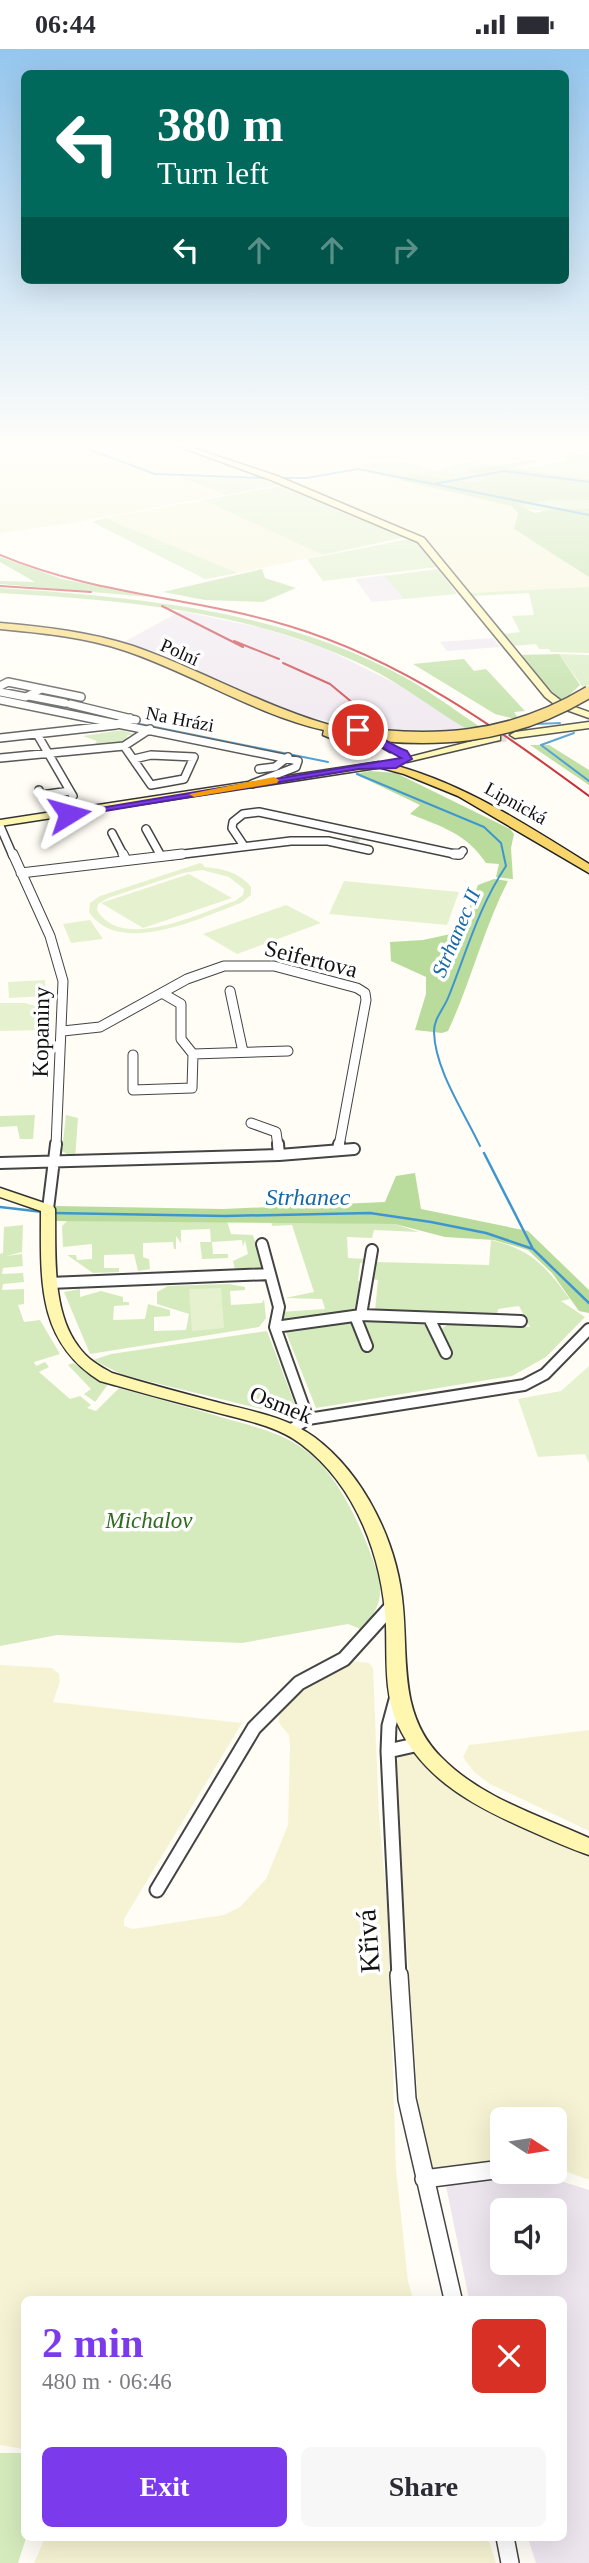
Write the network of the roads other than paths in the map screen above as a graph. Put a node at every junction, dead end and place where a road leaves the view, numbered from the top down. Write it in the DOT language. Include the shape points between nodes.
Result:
graph roads {
  1 [pos="438,561"];
  2 [pos="0,626"];
  3 [pos="183,672"];
  4 [pos="0,686"];
  5 [pos="41,689"];
  6 [pos="0,692"];
  7 [pos="589,692"];
  8 [pos="29,696"];
  9 [pos="81,697"];
  10 [pos="1,701"];
  11 [pos="589,715"];
  12 [pos="84,716"];
  13 [pos="126,721"];
  14 [pos="588,725"];
  15 [pos="151,726"];
  16 [pos="78,729"];
  17 [pos="37,734"];
  18 [pos="515,735"];
  19 [pos="0,738"];
  20 [pos="496,739"];
  21 [pos="461,745"];
  22 [pos="126,747"];
  23 [pos="395,750"];
  24 [pos="47,753"];
  25 [pos="427,753"];
  26 [pos="151,755"];
  27 [pos="365,755"];
  28 [pos="290,757"];
  29 [pos="0,758"];
  30 [pos="134,759"];
  31 [pos="406,760"];
  32 [pos="381,765"];
  33 [pos="259,769"];
  34 [pos="421,777"];
  35 [pos="258,783"];
  36 [pos="39,790"];
  37 [pos="0,825"];
  38 [pos="146,829"];
  39 [pos="112,833"];
  40 [pos="356,839"];
  41 [pos="244,846"];
  42 [pos="369,850"];
  43 [pos="463,851"];
  44 [pos="161,856"];
  45 [pos="126,860"];
  46 [pos="589,869"];
  47 [pos="21,873"];
  48 [pos="230,991"];
  49 [pos="162,993"];
  50 [pos="62,1031"];
  51 [pos="288,1051"];
  52 [pos="243,1052"];
  53 [pos="133,1055"];
  54 [pos="193,1055"];
  55 [pos="251,1123"];
  56 [pos="338,1149"];
  57 [pos="354,1149"];
  58 [pos="279,1155"];
  59 [pos="55,1162"];
  60 [pos="0,1163"];
  61 [pos="0,1192"];
  62 [pos="48,1213"];
  63 [pos="262,1244"];
  64 [pos="372,1250"];
  65 [pos="270,1274"];
  66 [pos="49,1283"];
  67 [pos="358,1316"];
  68 [pos="429,1318"];
  69 [pos="521,1321"];
  70 [pos="275,1327"];
  71 [pos="589,1329"];
  72 [pos="367,1346"];
  73 [pos="446,1353"];
  74 [pos="308,1419"];
  75 [pos="290,1430"];
  76 [pos="394,1604"];
  77 [pos="397,1699"];
  78 [pos="419,1744"];
  79 [pos="388,1751"];
  80 [pos="589,1847"];
  81 [pos="157,1890"];
  82 [pos="490,2171"];
  83 [pos="424,2179"];
  84 [pos="452,2296"];
  85 [pos="506,2541"];
  86 [pos="510,2563"];
  1 -- 11 [label="street" via="548,695"];
  2 -- 3 [label="main road, Polní" via="114,644"];
  3 -- 7 [label="main road, Polní, bridge" via="272,712 340,731 412,738 486,733 545,718"];
  3 -- 23 [label="main road, Lipnická" via="297,716 366,732"];
  3 -- 27 [label="main road, Lipnická" via="268,715 352,742"];
  4 -- 5 [label="street" via="8,682"];
  5 -- 8 [label="street"];
  5 -- 9 [label="street"];
  6 -- 8 [label="street, Na Hrázi"];
  8 -- 13 [label="street, Na Hrázi"];
  10 -- 12 [label="street, Na Hrázi"];
  12 -- 13 [label="street, Na Hrázi"];
  12 -- 16 [label="street"];
  13 -- 15 [label="street, Na Hrázi"];
  13 -- 16 [label="street"];
  14 -- 18 [label="street"];
  15 -- 22 [label="street"];
  15 -- 28 [label="street, Na Hrázi"];
  16 -- 17 [label="street"];
  17 -- 19 [label="street"];
  17 -- 24 [label="street"];
  20 -- 21 [label="street"];
  21 -- 23 [label="street"];
  21 -- 25 [label="street"];
  22 -- 24 [label="street"];
  22 -- 26 [label="street"];
  22 -- 30 [label="street"];
  23 -- 27 [label="main road"];
  23 -- 31 [label="main road, Lipnická" via="404,753"];
  24 -- 29 [label="street"];
  24 -- 36 [label="street" via="71,793 41,795"];
  25 -- 31 [label="street"];
  25 -- 34 [label="street" via="415,762"];
  26 -- 30 [label="street"];
  26 -- 30 [label="street" via="194,757 184,779 151,785"];
  27 -- 32 [label="main road, Lipnická" via="366,761"];
  27 -- 35 [label="street" via="349,764"];
  28 -- 33 [label="street" via="275,767"];
  28 -- 35 [label="street" via="298,761 296,767"];
  31 -- 32 [label="main road"];
  31 -- 34 [label="main road, Lipnická" via="406,766"];
  32 -- 34 [label="main road, Lipnická"];
  32 -- 35 [label="street"];
  34 -- 46 [label="main road, Lipnická" via="508,819"];
  35 -- 37 [label="street"];
  37 -- 47 [label="street, Kopaniny"];
  38 -- 44 [label="street"];
  39 -- 45 [label="street"];
  40 -- 41 [label="street"];
  40 -- 41 [label="street" via="274,814 249,813 239,815 232,824"];
  40 -- 42 [label="street"];
  40 -- 43 [label="street" via="459,855"];
  41 -- 44 [label="street"];
  44 -- 45 [label="street"];
  45 -- 47 [label="street"];
  47 -- 50 [label="street, Kopaniny" via="60,967"];
  48 -- 52 [label="street" via="232,1011 243,1031"];
  49 -- 50 [label="street, Seifertova" via="100,1027"];
  49 -- 54 [label="street" via="181,1004 181,1039"];
  49 -- 56 [label="street, Seifertova" via="208,970 248,964 281,967 363,991 366,1000"];
  50 -- 59 [label="street, Kopaniny"];
  51 -- 52 [label="street"];
  52 -- 54 [label="street"];
  53 -- 54 [label="street" via="133,1090 192,1088"];
  55 -- 58 [label="street" via="276,1132"];
  56 -- 57 [label="street"];
  56 -- 58 [label="street"];
  58 -- 59 [label="street"];
  59 -- 60 [label="street"];
  59 -- 62 [label="street, Kopaniny"];
  61 -- 62 [label="street"];
  62 -- 66 [label="street, Osmek"];
  63 -- 65 [label="street"];
  64 -- 67 [label="street"];
  65 -- 66 [label="street"];
  65 -- 70 [label="street" via="279,1307"];
  66 -- 75 [label="street, Osmek" via="59,1324 87,1367 106,1377"];
  67 -- 68 [label="street"];
  67 -- 70 [label="street"];
  67 -- 72 [label="street"];
  68 -- 69 [label="street"];
  68 -- 73 [label="street"];
  70 -- 74 [label="street"];
  71 -- 74 [label="street" via="545,1374 524,1385"];
  74 -- 75 [label="street"];
  75 -- 76 [label="street, Osmek" via="331,1462 356,1497 378,1542"];
  76 -- 77 [label="street, Osmek"];
  76 -- 81 [label="street" via="344,1659 299,1683 254,1728"];
  77 -- 78 [label="street, Osmek"];
  77 -- 79 [label="street, Křivá"];
  78 -- 79 [label="street"];
  78 -- 80 [label="street, Osmek" via="442,1770 470,1790"];
  79 -- 83 [label="street, Křivá" via="407,2099"];
  82 -- 83 [label="street"];
  83 -- 84 [label="street, Křivá"];
  85 -- 86 [label="street"];
}
